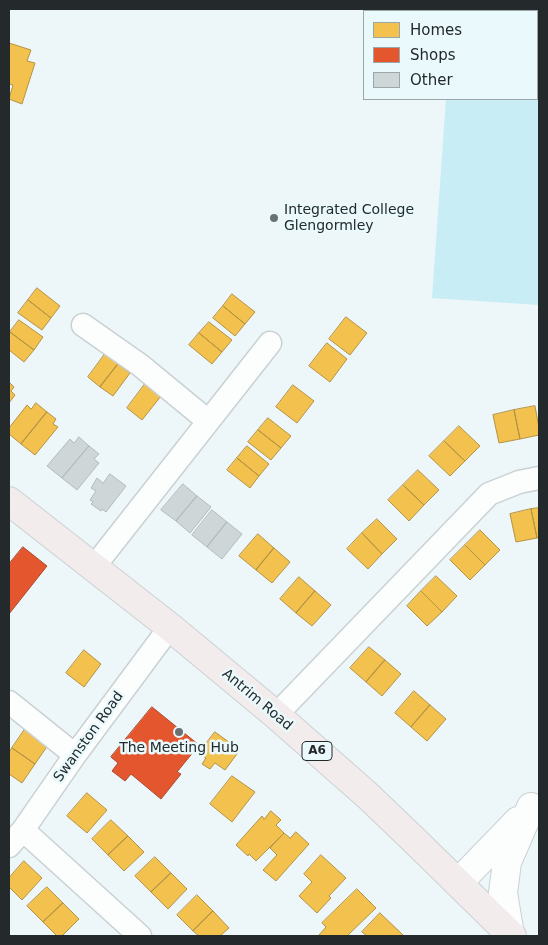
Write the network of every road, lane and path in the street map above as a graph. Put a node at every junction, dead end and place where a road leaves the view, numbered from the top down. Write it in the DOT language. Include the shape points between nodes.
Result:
graph roads {
  1 [pos="83,325"];
  2 [pos="270,343"];
  3 [pos="208,421"];
  4 [pos="539,478"];
  5 [pos="9,501"];
  6 [pos="93,568"];
  7 [pos="170,628"];
  8 [pos="9,702"];
  9 [pos="276,715"];
  10 [pos="75,754"];
  11 [pos="535,802"];
  12 [pos="16,838"];
  13 [pos="458,882"];
  14 [pos="140,936"];
  15 [pos="511,936"];
  1 -- 3 [label="street" via="140,365"];
  2 -- 3 [label="street"];
  3 -- 6 [label="street"];
  4 -- 9 [label="street" via="489,494"];
  5 -- 6 [label="main road, Antrim Road / A6"];
  6 -- 7 [label="main road, Antrim Road / A6"];
  7 -- 9 [label="main road, Antrim Road / A6"];
  7 -- 10 [label="street, Swanston Road"];
  8 -- 10 [label="street"];
  9 -- 13 [label="main road, Antrim Road / A6" via="367,795"];
  10 -- 12 [label="street, Swanston Road"];
  11 -- 13 [label="street"];
  11 -- 15 [label="street" via="507,862 503,893"];
  12 -- 14 [label="street"];
  13 -- 15 [label="main road, Antrim Road / A6"];
}
